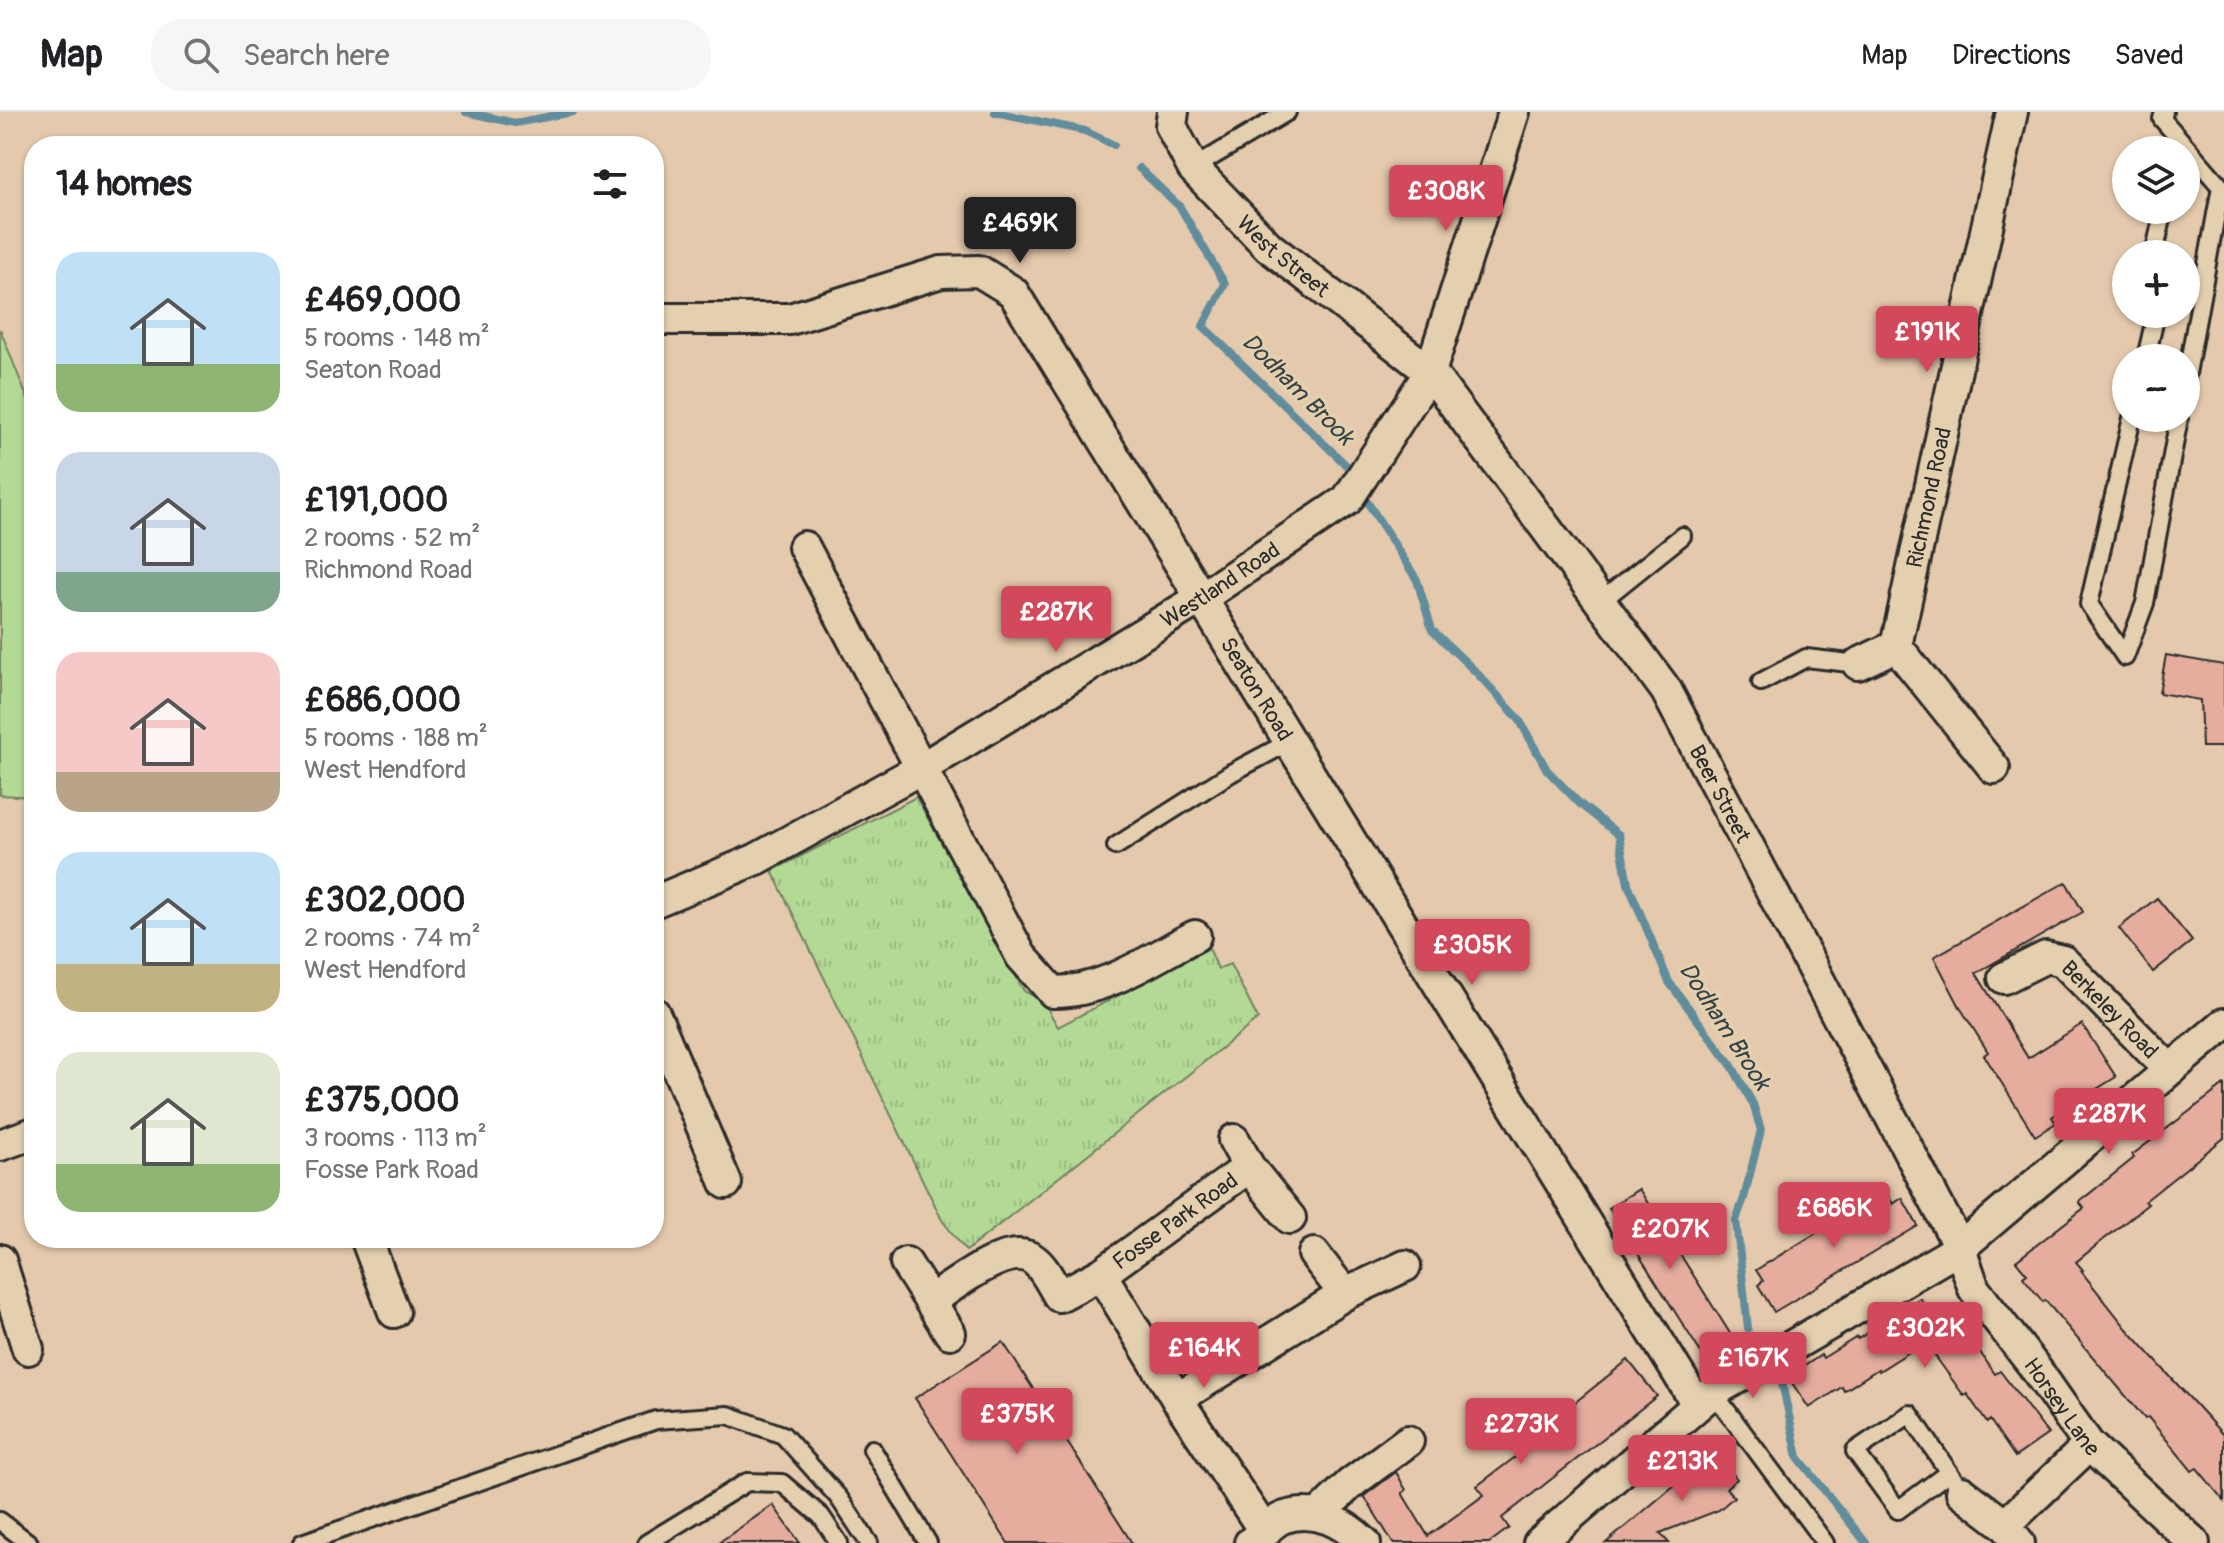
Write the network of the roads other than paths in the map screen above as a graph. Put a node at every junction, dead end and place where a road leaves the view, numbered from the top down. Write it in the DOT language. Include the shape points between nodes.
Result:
graph roads {
  1 [pos="1173,112"];
  2 [pos="1287,112"];
  3 [pos="1514,112"];
  4 [pos="2012,112"];
  5 [pos="2164,112"];
  6 [pos="2173,136"];
  7 [pos="2200,166"];
  8 [pos="1193,168"];
  9 [pos="664,319"];
  10 [pos="2192,344"];
  11 [pos="1430,372"];
  12 [pos="2129,432"];
  13 [pos="2176,432"];
  14 [pos="1682,536"];
  15 [pos="804,547"];
  16 [pos="1201,598"];
  17 [pos="1600,602"];
  18 [pos="1896,646"];
  19 [pos="1858,664"];
  20 [pos="1761,682"];
  21 [pos="1289,742"];
  22 [pos="1994,768"];
  23 [pos="920,769"];
  24 [pos="1116,846"];
  25 [pos="664,898"];
  26 [pos="1195,936"];
  27 [pos="2004,978"];
  28 [pos="2224,1024"];
  29 [pos="664,1037"];
  30 [pos="2169,1069"];
  31 [pos="24,1137"];
  32 [pos="1234,1140"];
  33 [pos="0,1145"];
  34 [pos="1249,1167"];
  35 [pos="726,1183"];
  36 [pos="1290,1218"];
  37 [pos="370,1248"];
  38 [pos="1960,1248"];
  39 [pos="1314,1254"];
  40 [pos="0,1260"];
  41 [pos="906,1263"];
  42 [pos="1405,1266"];
  43 [pos="1101,1274"];
  44 [pos="1345,1294"];
  45 [pos="930,1301"];
  46 [pos="394,1312"];
  47 [pos="950,1333"];
  48 [pos="28,1349"];
  49 [pos="1705,1398"];
  50 [pos="1177,1399"];
  51 [pos="1408,1441"];
  52 [pos="2089,1445"];
  53 [pos="872,1449"];
  54 [pos="1956,1482"];
  55 [pos="1318,1515"];
  56 [pos="0,1521"];
  57 [pos="2012,1534"];
  58 [pos="1258,1538"];
  59 [pos="29,1543"];
  60 [pos="302,1543"];
  61 [pos="647,1543"];
  62 [pos="839,1543"];
  63 [pos="869,1543"];
  64 [pos="928,1543"];
  65 [pos="1365,1543"];
  66 [pos="1539,1543"];
  67 [pos="1825,1543"];
  68 [pos="2194,1543"];
  1 -- 8 [label="street, West Street" via="1171,126"];
  2 -- 8 [label="lane"];
  3 -- 11 [label="street, Westland Road"];
  4 -- 18 [label="street, Richmond Road"];
  5 -- 6 [label="lane" via="2162,119"];
  7 -- 10 [label="lane" via="2221,187"];
  8 -- 11 [label="street, West Street" via="1269,247"];
  9 -- 16 [label="street, Seaton Road" via="790,319 941,272 979,271 1013,292"];
  11 -- 16 [label="street, Westland Road" via="1347,500"];
  11 -- 17 [label="street, Beer Street"];
  12 -- 13 [label="lane" via="2089,604 2125,657 2145,603"];
  14 -- 17 [label="lane"];
  15 -- 23 [label="street"];
  16 -- 21 [label="street, Seaton Road"];
  16 -- 23 [label="street, Westland Road"];
  17 -- 38 [label="street, Beer Street" via="1666,690"];
  18 -- 19 [label="street"];
  18 -- 22 [label="street"];
  19 -- 20 [label="lane" via="1806,658"];
  21 -- 24 [label="lane"];
  21 -- 49 [label="street, Seaton Road"];
  23 -- 25 [label="street, Westland Road" via="757,859"];
  23 -- 26 [label="street" via="1021,956 1053,992 1076,993 1100,984"];
  27 -- 30 [label="street, Berkeley Road" via="2046,957 2063,961"];
  28 -- 30 [label="street"];
  29 -- 35 [label="street"];
  30 -- 38 [label="street"];
  31 -- 33 [label="street"];
  32 -- 34 [label="street, Fosse Park Road"];
  34 -- 36 [label="street, Fosse Park Road"];
  34 -- 43 [label="street, Fosse Park Road"];
  37 -- 46 [label="street"];
  38 -- 49 [label="street"];
  38 -- 52 [label="street, Horsey Lane" via="1974,1289"];
  39 -- 44 [label="street"];
  40 -- 48 [label="street"];
  41 -- 45 [label="street"];
  42 -- 44 [label="street"];
  43 -- 45 [label="street, Fosse Park Road" via="1059,1296 1034,1260 1021,1254 1005,1256"];
  43 -- 50 [label="street, Fosse Park Road"];
  44 -- 50 [label="street"];
  45 -- 47 [label="street"];
  49 -- 66 [label="street"];
  49 -- 67 [label="lane"];
  50 -- 58 [label="street, Fosse Park Road"];
  51 -- 55 [label="street"];
  52 -- 57 [label="street"];
  52 -- 68 [label="street, Horsey Lane"];
  53 -- 64 [label="lane"];
  54 -- 54 [label="lane" via="1910,1414 1855,1451 1898,1510"];
  54 -- 57 [label="street"];
  55 -- 58 [label="street, Fosse Park Road" via="1284,1517"];
  55 -- 65 [label="street" via="1345,1525"];
  56 -- 59 [label="lane"];
  60 -- 63 [label="lane" via="656,1420 728,1415 783,1435 839,1498"];
  61 -- 62 [label="lane" via="747,1482 782,1483 821,1516"];
}
